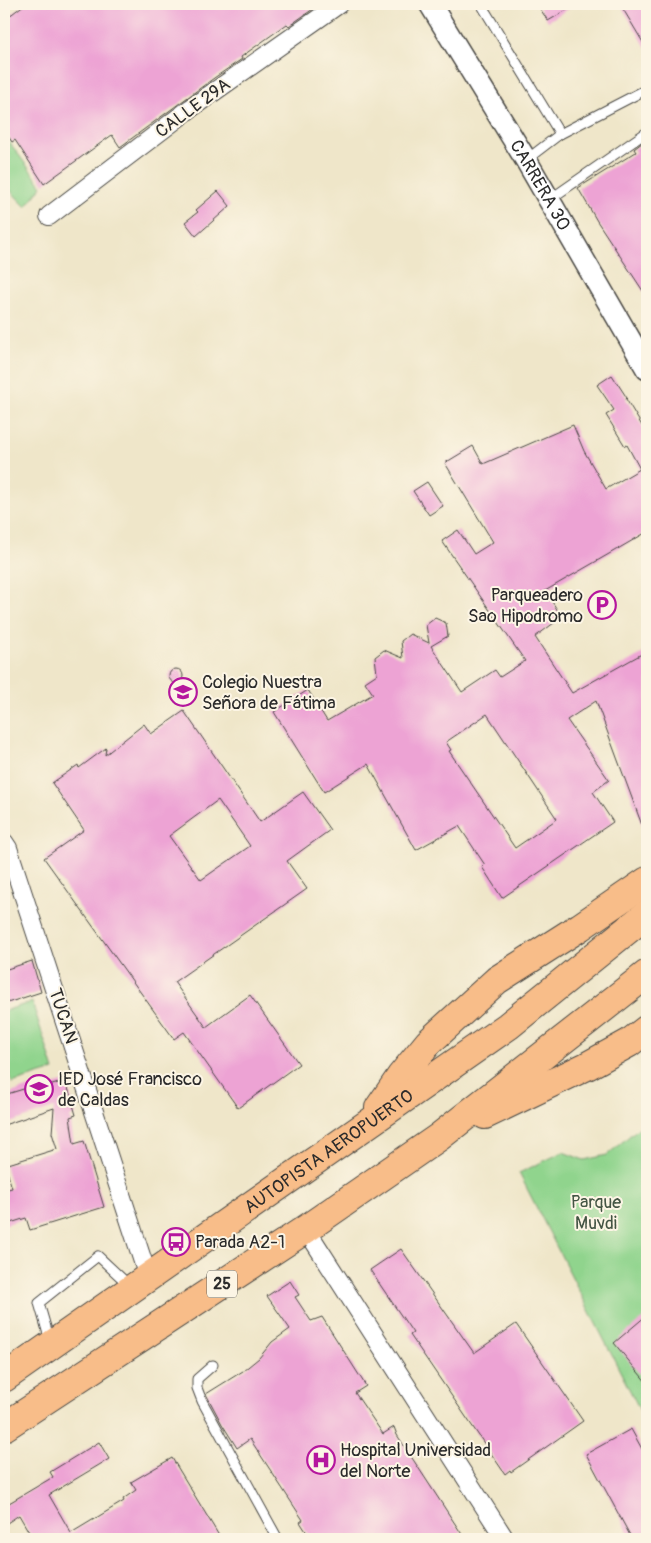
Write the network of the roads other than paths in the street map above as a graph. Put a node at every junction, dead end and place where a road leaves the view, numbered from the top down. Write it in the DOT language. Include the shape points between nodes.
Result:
graph roads {
  1 [pos="338,4"];
  2 [pos="430,4"];
  3 [pos="481,4"];
  4 [pos="647,89"];
  5 [pos="647,132"];
  6 [pos="560,134"];
  7 [pos="526,160"];
  8 [pos="549,200"];
  9 [pos="49,216"];
  10 [pos="647,369"];
  11 [pos="4,842"];
  12 [pos="647,881"];
  13 [pos="647,914"];
  14 [pos="647,974"];
  15 [pos="647,1029"];
  16 [pos="370,1122"];
  17 [pos="439,1137"];
  18 [pos="306,1229"];
  19 [pos="140,1282"];
  20 [pos="51,1346"];
  21 [pos="213,1366"];
  22 [pos="4,1378"];
  23 [pos="4,1427"];
  24 [pos="278,1539"];
  25 [pos="505,1539"];
  1 -- 9 [label="street, CALLE 29A" via="191,108"];
  2 -- 7 [label="street, CARRERA 30"];
  3 -- 6 [label="lane"];
  4 -- 6 [label="lane"];
  5 -- 8 [label="lane"];
  6 -- 7 [label="lane"];
  7 -- 8 [label="street, CARRERA 30"];
  8 -- 10 [label="street, CARRERA 30"];
  11 -- 19 [label="street, TUCAN"];
  12 -- 16 [label="highway" via="497,980 428,1042"];
  13 -- 16 [label="highway, AUTOPISTA AEROPUERTO" via="508,1026"];
  14 -- 17 [label="highway, 25"];
  15 -- 17 [label="highway" via="587,1066"];
  16 -- 19 [label="highway, AUTOPISTA AEROPUERTO"];
  17 -- 18 [label="highway, 25"];
  18 -- 23 [label="highway, 25"];
  18 -- 25 [label="street"];
  19 -- 20 [label="highway, AUTOPISTA AEROPUERTO"];
  19 -- 20 [label="lane" via="98,1256 39,1304"];
  20 -- 22 [label="highway, AUTOPISTA AEROPUERTO"];
  21 -- 24 [label="lane" via="197,1379 197,1388"];
}
